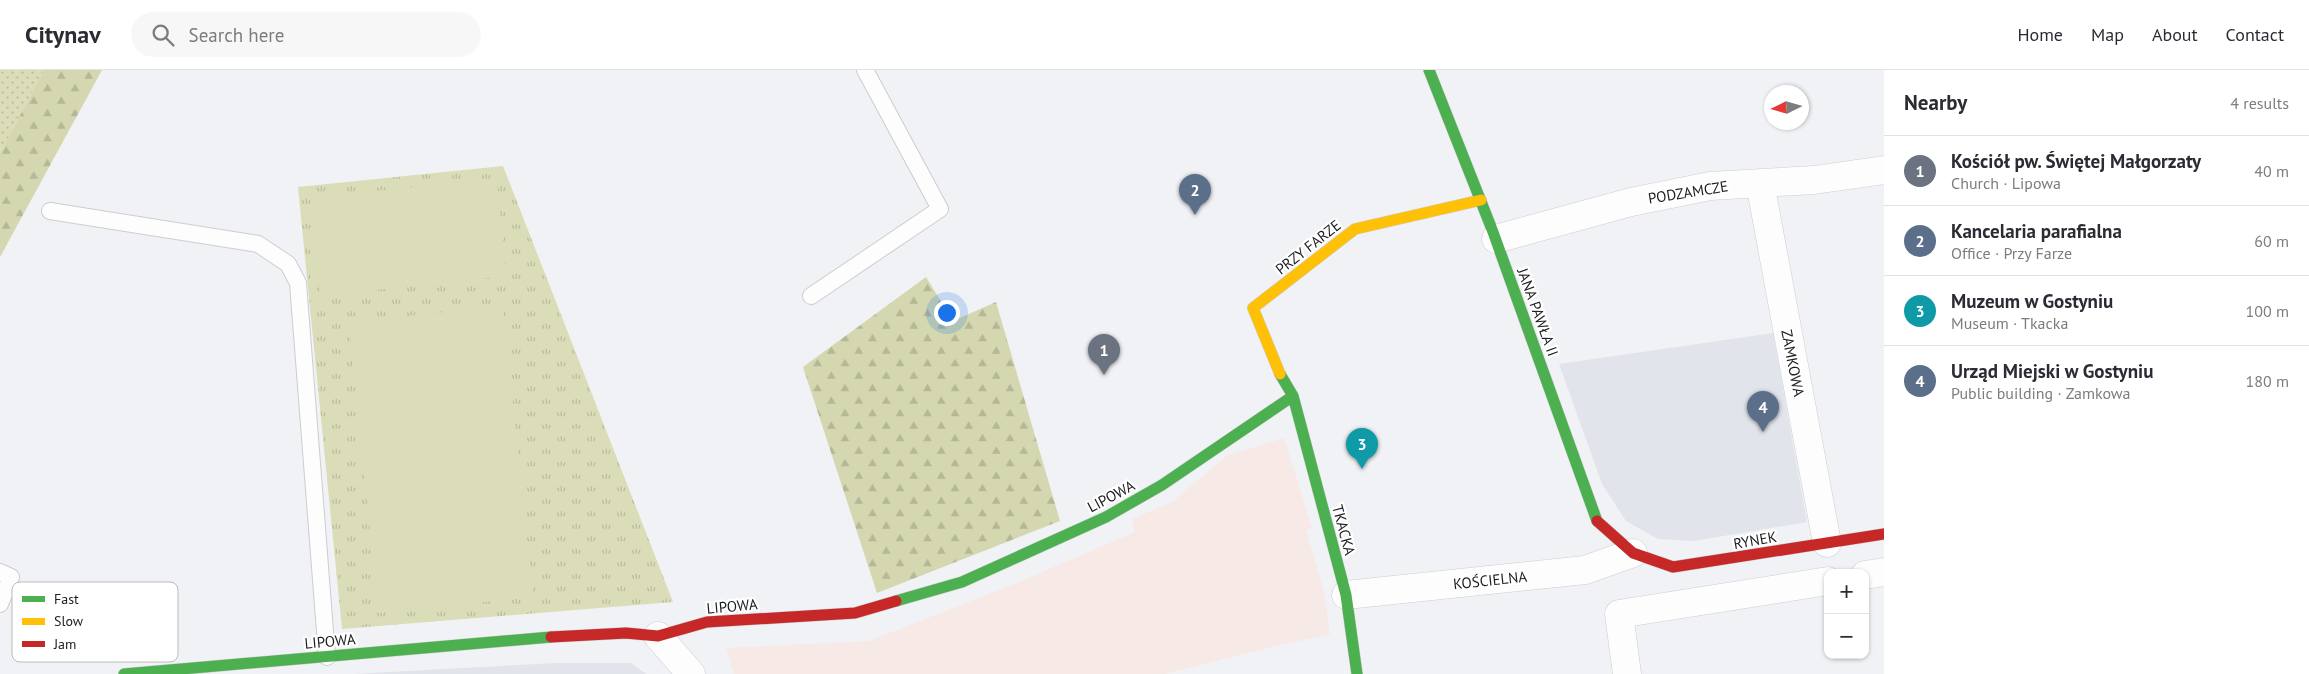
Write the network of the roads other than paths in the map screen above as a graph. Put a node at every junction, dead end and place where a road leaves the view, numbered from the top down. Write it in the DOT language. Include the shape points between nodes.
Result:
graph roads {
  1 [pos="865,70"];
  2 [pos="1429,70"];
  3 [pos="1884,170"];
  4 [pos="1760,183"];
  5 [pos="1481,200"];
  6 [pos="50,211"];
  7 [pos="1496,239"];
  8 [pos="811,296"];
  9 [pos="1293,396"];
  10 [pos="1884,534"];
  11 [pos="1827,543"];
  12 [pos="1633,553"];
  13 [pos="0,572"];
  14 [pos="1884,572"];
  15 [pos="1869,574"];
  16 [pos="1824,582"];
  17 [pos="1346,595"];
  18 [pos="0,604"];
  19 [pos="658,636"];
  20 [pos="327,657"];
  21 [pos="124,674"];
  22 [pos="691,674"];
  23 [pos="1357,674"];
  24 [pos="1627,674"];
  1 -- 8 [label="lane" via="940,209"];
  2 -- 5 [label="street, JANA PAWŁA II"];
  3 -- 4 [label="street, PODZAMCZE" via="1814,180"];
  4 -- 7 [label="street, PODZAMCZE" via="1710,186 1631,202"];
  4 -- 11 [label="street, ZAMKOWA"];
  5 -- 7 [label="street, JANA PAWŁA II"];
  5 -- 9 [label="street, PRZY FARZE" via="1355,229 1253,308"];
  6 -- 20 [label="lane" via="258,244 288,264 298,283"];
  7 -- 12 [label="street, JANA PAWŁA II" via="1596,520"];
  9 -- 17 [label="street, TKACKA"];
  9 -- 19 [label="street, LIPOWA" via="1162,485 1106,517 962,582 855,613 707,622"];
  10 -- 11 [label="street, RYNEK"];
  11 -- 12 [label="street, RYNEK" via="1673,568"];
  12 -- 17 [label="street, KOŚCIELNA" via="1585,570"];
  13 -- 18 [label="lane" via="10,577"];
  14 -- 15 [label="street"];
  16 -- 24 [label="street" via="1619,614"];
  17 -- 23 [label="street, TKACKA"];
  19 -- 20 [label="street, LIPOWA" via="626,633 570,635"];
  19 -- 22 [label="street"];
  20 -- 21 [label="street, LIPOWA"];
}
